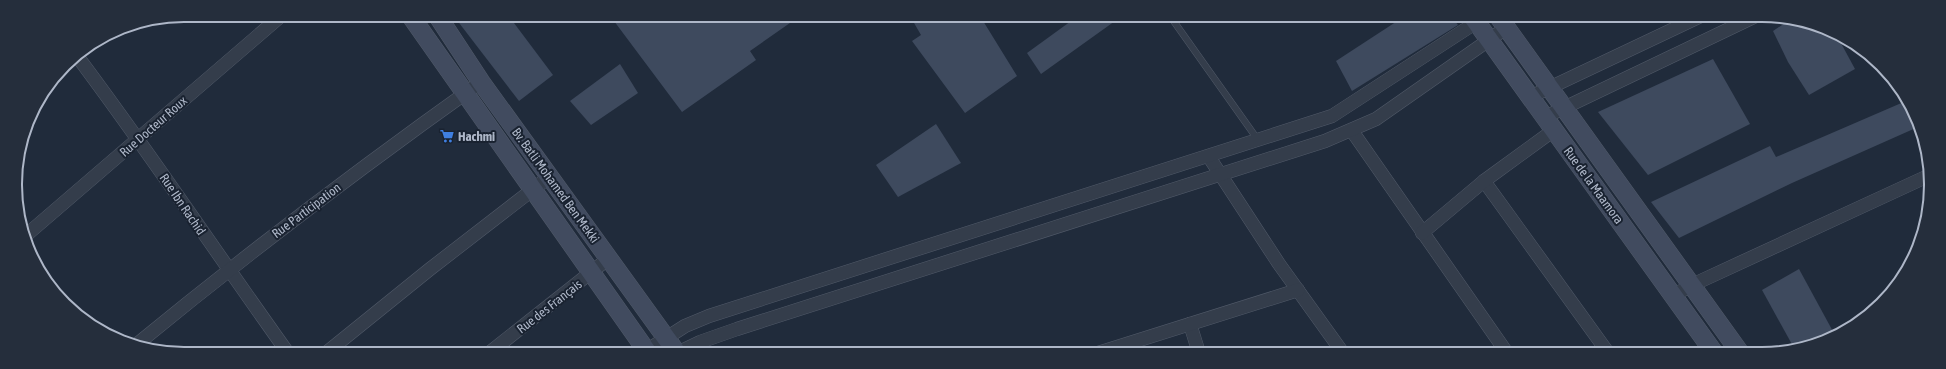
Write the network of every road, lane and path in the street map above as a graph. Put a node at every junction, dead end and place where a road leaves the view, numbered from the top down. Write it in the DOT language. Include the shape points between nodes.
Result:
graph roads {
  1 [pos="274,22"];
  2 [pos="415,22"];
  3 [pos="442,22"];
  4 [pos="1174,22"];
  5 [pos="1472,22"];
  6 [pos="1480,22"];
  7 [pos="1502,22"];
  8 [pos="1688,22"];
  9 [pos="1743,22"];
  10 [pos="1489,40"];
  11 [pos="80,60"];
  12 [pos="481,82"];
  13 [pos="1550,87"];
  14 [pos="464,94"];
  15 [pos="1530,97"];
  16 [pos="1564,108"];
  17 [pos="1549,123"];
  18 [pos="1352,131"];
  19 [pos="138,138"];
  20 [pos="1258,141"];
  21 [pos="1208,157"];
  22 [pos="1220,175"];
  23 [pos="549,177"];
  24 [pos="1924,178"];
  25 [pos="1484,181"];
  26 [pos="533,190"];
  27 [pos="30,233"];
  28 [pos="1422,233"];
  29 [pos="609,258"];
  30 [pos="228,270"];
  31 [pos="591,273"];
  32 [pos="1692,285"];
  33 [pos="1298,290"];
  34 [pos="1674,295"];
  35 [pos="1190,324"];
  36 [pos="666,338"];
  37 [pos="141,341"];
  38 [pos="284,347"];
  39 [pos="333,347"];
  40 [pos="497,347"];
  41 [pos="643,347"];
  42 [pos="654,347"];
  43 [pos="673,347"];
  44 [pos="690,347"];
  45 [pos="1117,347"];
  46 [pos="1197,347"];
  47 [pos="1339,347"];
  48 [pos="1503,347"];
  49 [pos="1605,347"];
  50 [pos="1710,347"];
  51 [pos="1736,347"];
  1 -- 19 [label="street, Rue Docteur Roux"];
  2 -- 14 [label="street, Bv. Batli Mohamed Ben Mekki"];
  3 -- 12 [label="street, Bv. Batli Mohamed Ben Mekki"];
  4 -- 20 [label="lane"];
  5 -- 20 [label="street" via="1342,112"];
  6 -- 10 [label="street, Rue de la Maamora"];
  7 -- 10 [label="street"];
  7 -- 13 [label="street, Rue de la Maamora"];
  8 -- 13 [label="street"];
  9 -- 16 [label="street"];
  10 -- 15 [label="street, Rue de la Maamora"];
  10 -- 18 [label="street" via="1376,118"];
  11 -- 19 [label="street, Rue Ibn Rachid"];
  12 -- 14 [label="street, Rue Participation"];
  12 -- 23 [label="street, Bv. Batli Mohamed Ben Mekki"];
  13 -- 15 [label="street"];
  13 -- 16 [label="street, Rue de la Maamora"];
  14 -- 26 [label="street, Bv. Batli Mohamed Ben Mekki"];
  14 -- 30 [label="street, Rue Participation"];
  15 -- 17 [label="street, Rue de la Maamora"];
  16 -- 17 [label="street"];
  16 -- 32 [label="street, Rue de la Maamora"];
  17 -- 25 [label="street"];
  17 -- 34 [label="street, Rue de la Maamora"];
  18 -- 22 [label="street"];
  18 -- 28 [label="street"];
  19 -- 27 [label="street, Rue Docteur Roux"];
  19 -- 30 [label="street, Rue Ibn Rachid"];
  20 -- 21 [label="street"];
  21 -- 22 [label="street"];
  21 -- 36 [label="street" via="710,316 685,326"];
  22 -- 33 [label="street"];
  22 -- 44 [label="street" via="737,329"];
  23 -- 26 [label="street"];
  23 -- 29 [label="street, Bv. Batli Mohamed Ben Mekki"];
  24 -- 32 [label="street"];
  25 -- 28 [label="street"];
  25 -- 49 [label="street"];
  26 -- 31 [label="street, Bv. Batli Mohamed Ben Mekki"];
  26 -- 39 [label="street"];
  28 -- 48 [label="street"];
  29 -- 31 [label="street, Rue des Français"];
  29 -- 36 [label="street, Bv. Batli Mohamed Ben Mekki"];
  30 -- 37 [label="street, Rue Participation"];
  30 -- 38 [label="street, Rue Ibn Rachid"];
  31 -- 40 [label="street, Rue des Français"];
  31 -- 41 [label="street, Bv. Batli Mohamed Ben Mekki"];
  32 -- 34 [label="street"];
  32 -- 51 [label="street, Rue de la Maamora"];
  33 -- 35 [label="street"];
  33 -- 47 [label="street"];
  34 -- 50 [label="street, Rue de la Maamora"];
  35 -- 45 [label="street"];
  35 -- 46 [label="street"];
  36 -- 42 [label="street"];
  36 -- 43 [label="street, Bv. Batli Mohamed Ben Mekki"];
}
